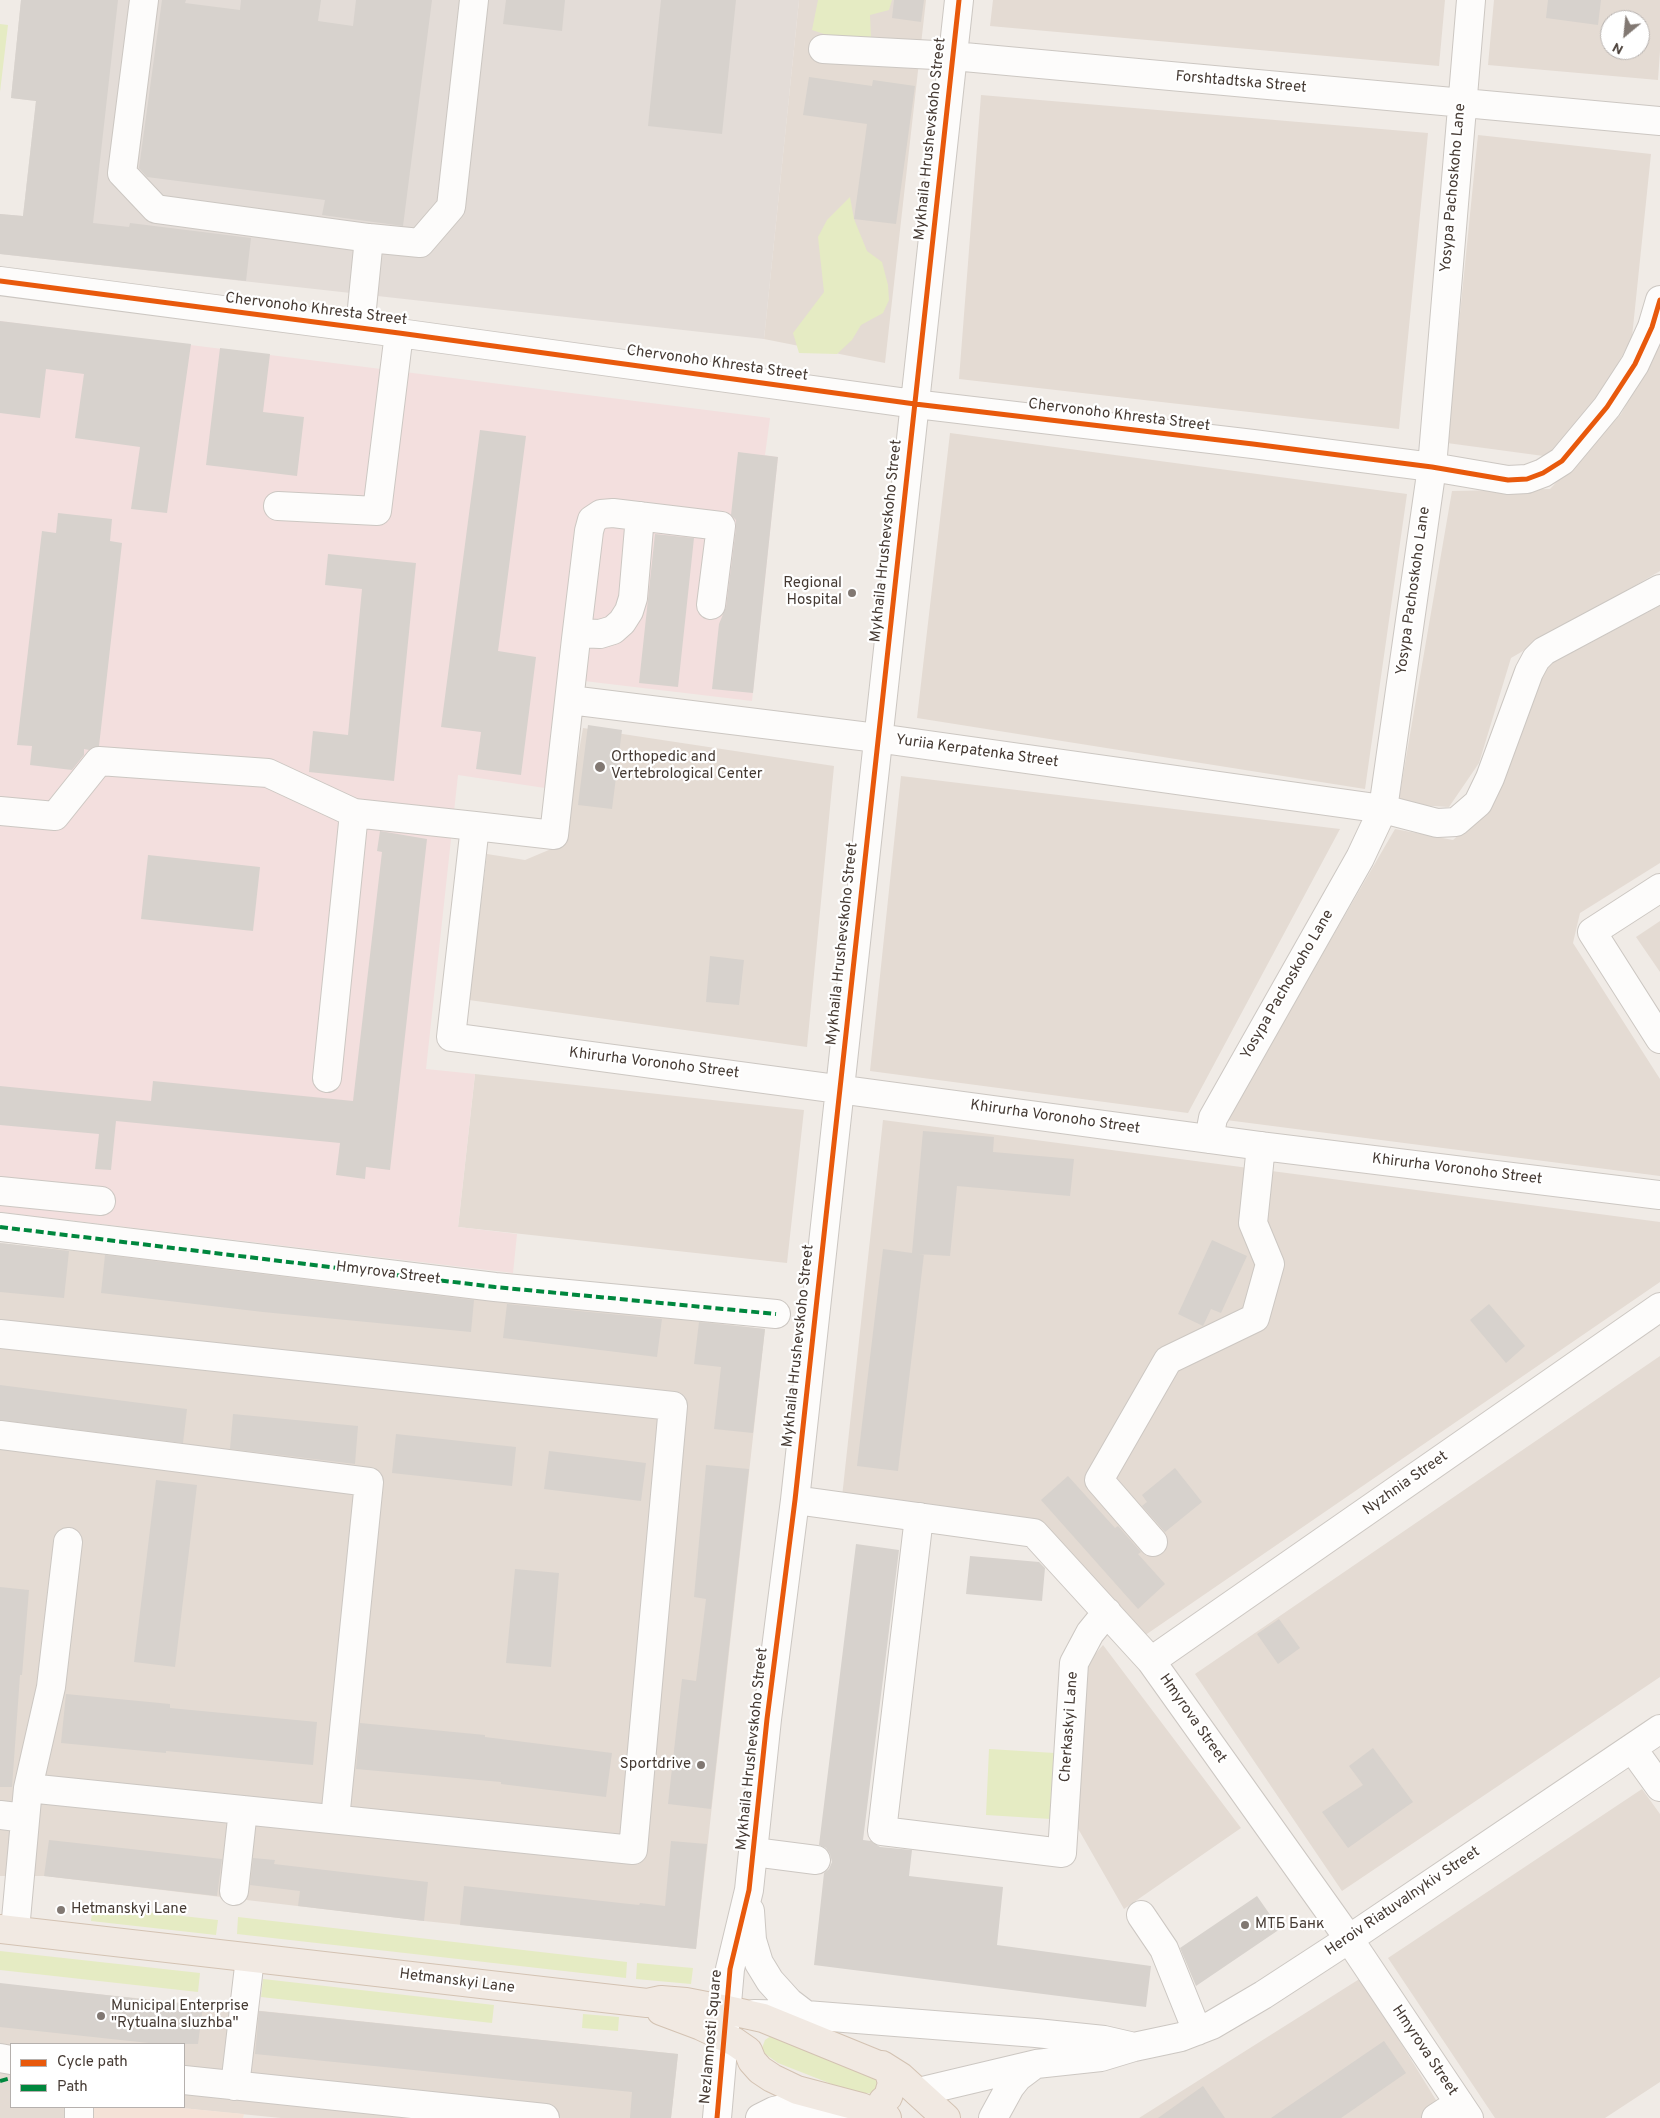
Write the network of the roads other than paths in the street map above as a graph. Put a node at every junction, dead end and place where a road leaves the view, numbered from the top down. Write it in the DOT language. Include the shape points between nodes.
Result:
graph roads {
  1 [pos="144,0"];
  2 [pos="474,0"];
  3 [pos="959,0"];
  4 [pos="1471,0"];
  5 [pos="823,49"];
  6 [pos="953,56"];
  7 [pos="1461,103"];
  8 [pos="1660,121"];
  9 [pos="369,238"];
  10 [pos="0,281"];
  11 [pos="1660,300"];
  12 [pos="360,328"];
  13 [pos="399,333"];
  14 [pos="915,404"];
  15 [pos="1432,467"];
  16 [pos="278,506"];
  17 [pos="640,516"];
  18 [pos="1660,589"];
  19 [pos="711,605"];
  20 [pos="577,633"];
  21 [pos="570,700"];
  22 [pos="877,738"];
  23 [pos="1383,809"];
  24 [pos="0,811"];
  25 [pos="354,813"];
  26 [pos="475,826"];
  27 [pos="1660,888"];
  28 [pos="1660,1039"];
  29 [pos="327,1078"];
  30 [pos="840,1089"];
  31 [pos="1209,1138"];
  32 [pos="1261,1146"];
  33 [pos="0,1191"];
  34 [pos="1660,1196"];
  35 [pos="101,1202"];
  36 [pos="0,1227"];
  37 [pos="1660,1307"];
  38 [pos="776,1314"];
  39 [pos="0,1334"];
  40 [pos="0,1436"];
  41 [pos="795,1500"];
  42 [pos="919,1517"];
  43 [pos="68,1542"];
  44 [pos="1153,1542"];
  45 [pos="1107,1612"];
  46 [pos="1151,1661"];
  47 [pos="1660,1729"];
  48 [pos="1632,1748"];
  49 [pos="1660,1787"];
  50 [pos="28,1788"];
  51 [pos="243,1810"];
  52 [pos="13,1817"];
  53 [pos="335,1820"];
  54 [pos="754,1852"];
  55 [pos="816,1860"];
  56 [pos="234,1891"];
  57 [pos="1141,1915"];
  58 [pos="7,1929"];
  59 [pos="746,1935"];
  60 [pos="1349,1939"];
  61 [pos="250,1958"];
  62 [pos="730,1969"];
  63 [pos="806,2015"];
  64 [pos="713,2024"];
  65 [pos="777,2024"];
  66 [pos="1197,2031"];
  67 [pos="1036,2033"];
  68 [pos="1134,2047"];
  69 [pos="748,2052"];
  70 [pos="1036,2064"];
  71 [pos="888,2068"];
  72 [pos="185,2080"];
  73 [pos="235,2086"];
  74 [pos="918,2092"];
  75 [pos="877,2109"];
  76 [pos="1464,2110"];
  77 [pos="421,2112"];
  78 [pos="717,2115"];
  79 [pos="545,2118"];
  80 [pos="760,2118"];
  81 [pos="946,2118"];
  82 [pos="993,2118"];
  83 [pos="1436,2118"];
  1 -- 9 [label="street" via="122,173 156,209"];
  2 -- 9 [label="street" via="451,207 420,243"];
  3 -- 6 [label="street, Mykhaila Hrushevskoho Street"];
  4 -- 7 [label="street, Yosypa Pachoskoho Lane"];
  5 -- 6 [label="street, Forshtadtska Street"];
  6 -- 7 [label="street, Forshtadtska Street"];
  6 -- 14 [label="street, Mykhaila Hrushevskoho Street"];
  7 -- 8 [label="street, Forshtadtska Street"];
  7 -- 15 [label="street, Yosypa Pachoskoho Lane"];
  9 -- 12 [label="street"];
  10 -- 12 [label="street, Chervonoho Khresta Street"];
  11 -- 15 [label="street, Chervonoho Khresta Street" via="1635,364 1607,406 1562,461 1527,479 1508,480"];
  12 -- 13 [label="street, Chervonoho Khresta Street"];
  13 -- 14 [label="street, Chervonoho Khresta Street"];
  13 -- 16 [label="street" via="377,511"];
  14 -- 15 [label="street, Chervonoho Khresta Street"];
  14 -- 22 [label="street, Mykhaila Hrushevskoho Street"];
  15 -- 23 [label="street, Yosypa Pachoskoho Lane"];
  17 -- 19 [label="street" via="721,526"];
  17 -- 20 [label="street" via="633,598 629,610 613,630 600,634"];
  17 -- 20 [label="street" via="601,514 592,520"];
  18 -- 23 [label="street, Yuriia Kerpatenka Street" via="1544,651 1536,659 1478,803 1456,822 1437,822"];
  20 -- 21 [label="street"];
  21 -- 22 [label="street, Yuriia Kerpatenka Street"];
  21 -- 26 [label="street" via="554,835"];
  22 -- 23 [label="street, Yuriia Kerpatenka Street"];
  22 -- 30 [label="street, Mykhaila Hrushevskoho Street"];
  23 -- 31 [label="street, Yosypa Pachoskoho Lane" via="1360,858 1213,1118"];
  24 -- 25 [label="street" via="55,816 99,761 268,773"];
  25 -- 26 [label="street"];
  25 -- 29 [label="street"];
  26 -- 30 [label="street, Khirurha Voronoho Street" via="451,1037"];
  27 -- 28 [label="street" via="1592,932"];
  30 -- 31 [label="street, Khirurha Voronoho Street"];
  30 -- 41 [label="street, Mykhaila Hrushevskoho Street"];
  31 -- 32 [label="street, Khirurha Voronoho Street"];
  32 -- 34 [label="street, Khirurha Voronoho Street"];
  32 -- 44 [label="street" via="1252,1223 1270,1264 1255,1318 1168,1360 1099,1480"];
  33 -- 35 [label="street"];
  36 -- 38 [label="street, Hmyrova Street" via="495,1288"];
  37 -- 46 [label="street, Nyzhnia Street"];
  39 -- 53 [label="street" via="673,1406 633,1850"];
  40 -- 53 [label="street" via="369,1482"];
  41 -- 42 [label="street, Hmyrova Street"];
  41 -- 54 [label="street, Mykhaila Hrushevskoho Street"];
  42 -- 45 [label="street, Hmyrova Street" via="1034,1533"];
  42 -- 45 [label="street, Cherkaskyi Lane" via="882,1831 1062,1853 1074,1663 1090,1633"];
  43 -- 50 [label="street" via="51,1687"];
  45 -- 46 [label="street, Hmyrova Street"];
  46 -- 60 [label="street, Hmyrova Street"];
  47 -- 48 [label="street, Heroiv Riatuvalnykiv Street"];
  48 -- 49 [label="street"];
  48 -- 60 [label="street, Heroiv Riatuvalnykiv Street"];
  50 -- 51 [label="street"];
  50 -- 52 [label="street"];
  51 -- 53 [label="street"];
  51 -- 56 [label="street"];
  52 -- 58 [label="street"];
  54 -- 55 [label="street"];
  54 -- 59 [label="street, Mykhaila Hrushevskoho Street"];
  57 -- 66 [label="street" via="1164,1949"];
  58 -- 61 [label="main road, Hetmanskyi Lane"];
  59 -- 62 [label="street, Nezlamnosti Square"];
  59 -- 63 [label="street, Nezlamnosti Square" via="770,1981"];
  59 -- 64 [label="street, Nezlamnosti Square" via="740,1985"];
  60 -- 66 [label="street, Heroiv Riatuvalnykiv Street" via="1263,1995"];
  60 -- 76 [label="street, Hmyrova Street"];
  61 -- 64 [label="main road, Hetmanskyi Lane" via="647,2003 663,2012"];
  61 -- 73 [label="street"];
  62 -- 64 [label="street, Nezlamnosti Square"];
  62 -- 64 [label="street, Nezlamnosti Square" via="714,1989 698,1999"];
  63 -- 64 [label="street, Nezlamnosti Square"];
  63 -- 65 [label="main road"];
  63 -- 67 [label="street, Nezlamnosti Square"];
  63 -- 71 [label="main road, Nezlamnosti Square"];
  64 -- 65 [label="main road, Nezlamnosti Square"];
  64 -- 69 [label="main road, Nezlamnosti Square"];
  64 -- 78 [label="street, Nezlamnosti Square"];
  65 -- 69 [label="main road, Nezlamnosti Square" via="763,2031"];
  65 -- 71 [label="main road, Nezlamnosti Square"];
  66 -- 68 [label="street, Heroiv Riatuvalnykiv Street"];
  67 -- 68 [label="street, Heroiv Riatuvalnykiv Street" via="1104,2040"];
  68 -- 70 [label="street, Heroiv Riatuvalnykiv Street" via="1101,2057"];
  69 -- 75 [label="main road, Nezlamnosti Square" via="752,2062 772,2078 797,2090"];
  69 -- 78 [label="street, Nezlamnosti Square"];
  70 -- 74 [label="street, Nezlamnosti Square"];
  70 -- 82 [label="street" via="1010,2087"];
  71 -- 74 [label="main road, Nezlamnosti Square"];
  71 -- 75 [label="main road" via="892,2083 888,2096"];
  72 -- 73 [label="street"];
  73 -- 77 [label="street"];
  74 -- 75 [label="main road, Nezlamnosti Square"];
  74 -- 81 [label="main road, Nezlamnosti Square"];
  75 -- 80 [label="street, Nezlamnosti Square" via="791,2107"];
  76 -- 83 [label="street"];
  77 -- 79 [label="street"];
}
